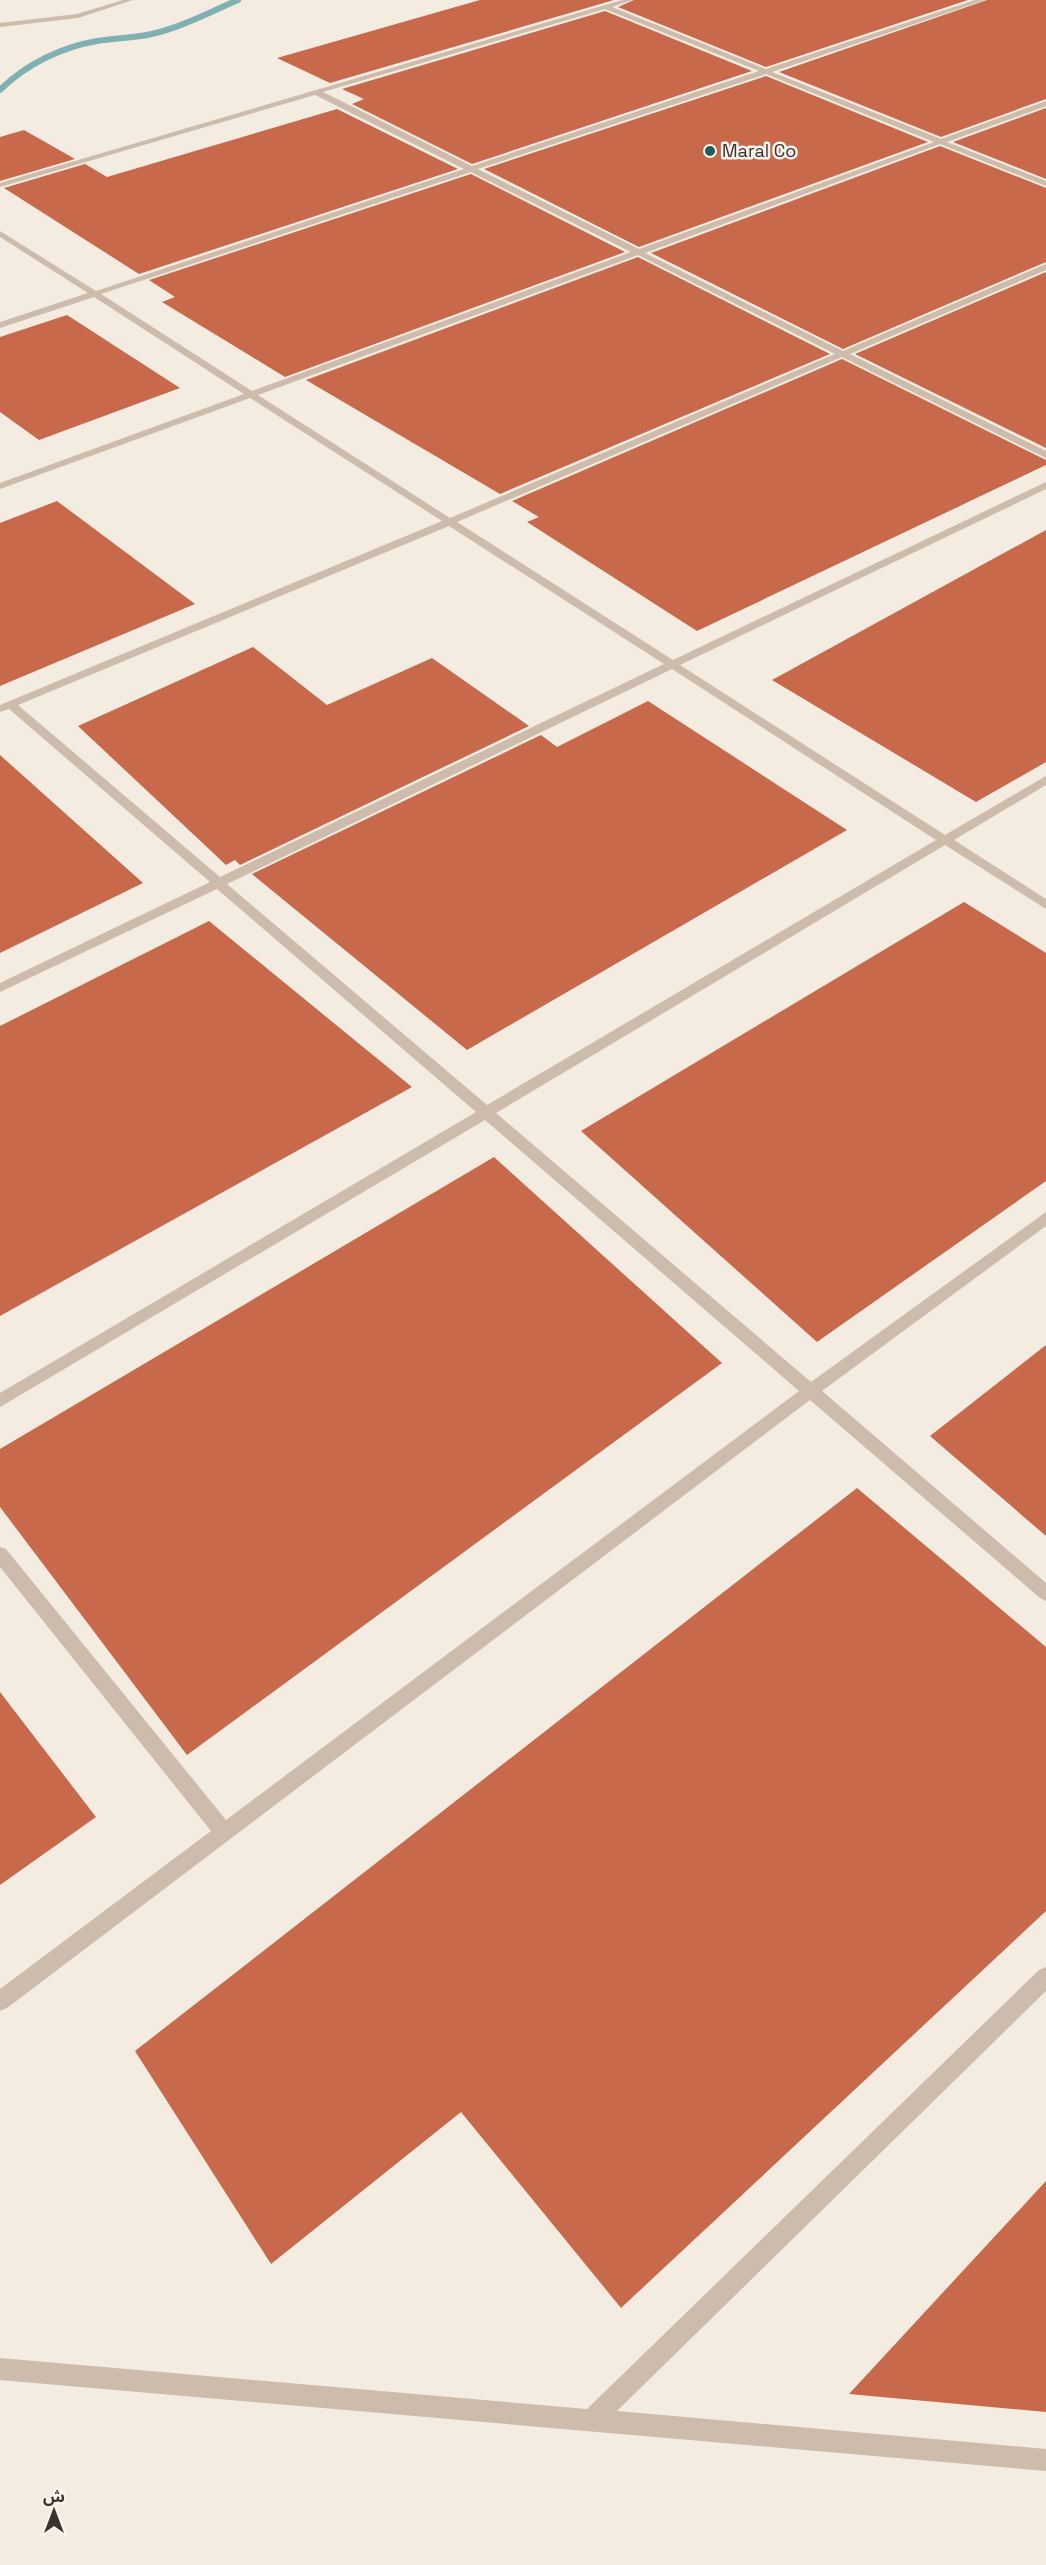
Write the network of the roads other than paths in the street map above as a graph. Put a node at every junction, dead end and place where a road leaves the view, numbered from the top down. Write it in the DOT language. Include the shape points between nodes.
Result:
graph roads {
  1 [pos="130,0"];
  2 [pos="629,0"];
  3 [pos="982,0"];
  4 [pos="605,7"];
  5 [pos="0,25"];
  6 [pos="766,72"];
  7 [pos="315,92"];
  8 [pos="1046,103"];
  9 [pos="940,142"];
  10 [pos="472,170"];
  11 [pos="1046,184"];
  12 [pos="0,185"];
  13 [pos="0,233"];
  14 [pos="639,253"];
  15 [pos="1046,267"];
  16 [pos="96,294"];
  17 [pos="0,325"];
  18 [pos="843,354"];
  19 [pos="253,395"];
  20 [pos="1046,454"];
  21 [pos="1046,485"];
  22 [pos="0,486"];
  23 [pos="449,522"];
  24 [pos="673,665"];
  25 [pos="6,707"];
  26 [pos="1046,780"];
  27 [pos="945,840"];
  28 [pos="219,883"];
  29 [pos="1046,905"];
  30 [pos="0,988"];
  31 [pos="486,1112"];
  32 [pos="1046,1218"];
  33 [pos="810,1391"];
  34 [pos="0,1401"];
  35 [pos="0,1554"];
  36 [pos="1046,1593"];
  37 [pos="224,1832"];
  38 [pos="1046,1977"];
  39 [pos="0,2001"];
  40 [pos="0,2369"];
  41 [pos="592,2420"];
  42 [pos="1046,2460"];
  1 -- 5 [label="lane" via="78,16"];
  2 -- 4 [label="lane"];
  3 -- 6 [label="lane"];
  4 -- 6 [label="lane"];
  4 -- 7 [label="lane"];
  6 -- 9 [label="lane"];
  6 -- 10 [label="lane"];
  7 -- 10 [label="lane"];
  7 -- 12 [label="lane"];
  8 -- 9 [label="lane"];
  9 -- 11 [label="lane"];
  9 -- 14 [label="lane"];
  10 -- 14 [label="lane"];
  10 -- 16 [label="lane"];
  13 -- 16 [label="lane"];
  14 -- 18 [label="lane"];
  14 -- 19 [label="lane"];
  15 -- 18 [label="lane"];
  16 -- 17 [label="lane"];
  16 -- 19 [label="lane"];
  18 -- 20 [label="lane"];
  18 -- 23 [label="lane"];
  19 -- 22 [label="lane"];
  19 -- 23 [label="lane"];
  21 -- 24 [label="lane"];
  23 -- 24 [label="lane"];
  23 -- 25 [label="lane"];
  24 -- 27 [label="lane"];
  24 -- 28 [label="lane"];
  25 -- 28 [label="lane"];
  26 -- 27 [label="lane"];
  27 -- 29 [label="lane"];
  27 -- 31 [label="lane"];
  28 -- 30 [label="lane"];
  28 -- 31 [label="lane"];
  31 -- 33 [label="lane"];
  31 -- 34 [label="lane"];
  32 -- 33 [label="lane"];
  33 -- 36 [label="lane"];
  33 -- 37 [label="lane"];
  35 -- 37 [label="lane"];
  37 -- 39 [label="lane"];
  38 -- 41 [label="lane"];
  40 -- 41 [label="lane"];
  41 -- 42 [label="lane"];
}
